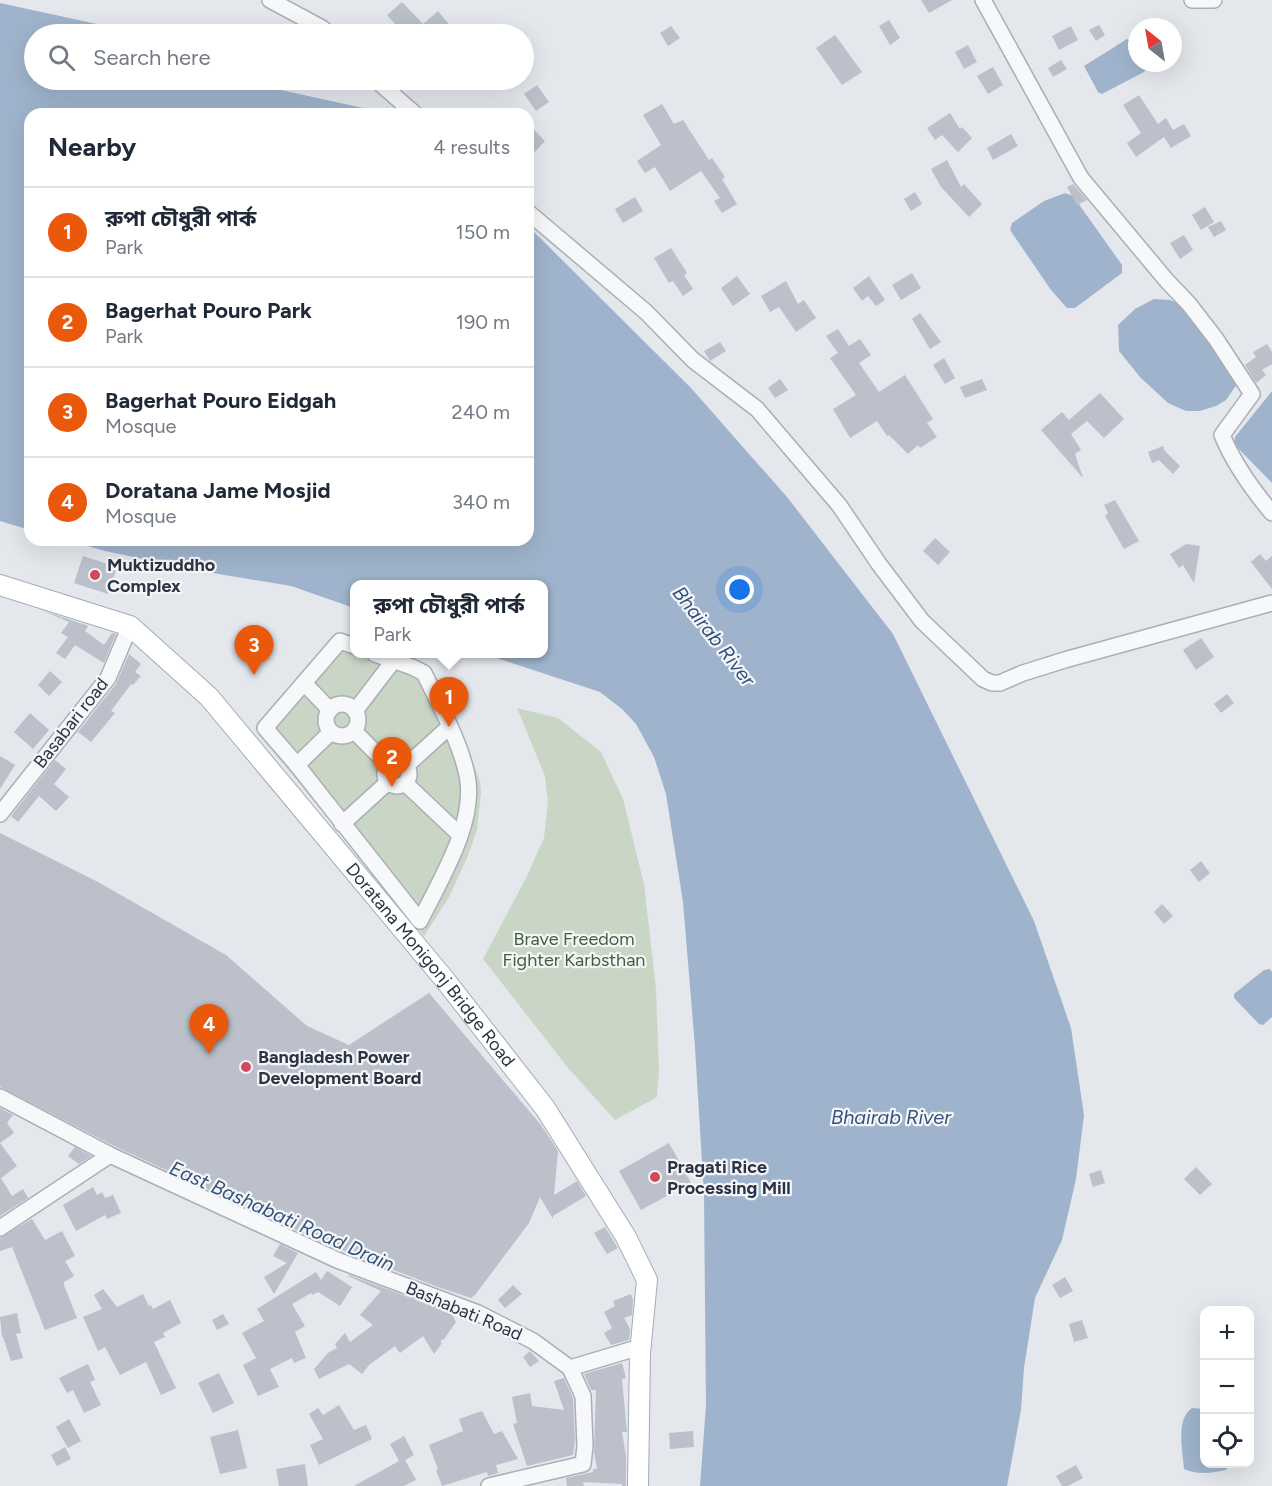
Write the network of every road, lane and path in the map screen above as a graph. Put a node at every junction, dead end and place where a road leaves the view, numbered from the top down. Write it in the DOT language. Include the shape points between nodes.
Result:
graph roads {
  1 [pos="270,0"];
  2 [pos="983,0"];
  3 [pos="1192,0"];
  4 [pos="1214,0"];
  5 [pos="315,24"];
  6 [pos="388,90"];
  7 [pos="409,108"];
  8 [pos="534,217"];
  9 [pos="1272,513"];
  10 [pos="0,585"];
  11 [pos="1272,603"];
  12 [pos="130,626"];
  13 [pos="350,645"];
  14 [pos="388,658"];
  15 [pos="394,660"];
  16 [pos="304,683"];
  17 [pos="330,710"];
  18 [pos="355,711"];
  19 [pos="449,727"];
  20 [pos="354,731"];
  21 [pos="331,732"];
  22 [pos="297,765"];
  23 [pos="389,766"];
  24 [pos="406,766"];
  25 [pos="388,782"];
  26 [pos="405,783"];
  27 [pos="0,813"];
  28 [pos="342,824"];
  29 [pos="460,835"];
  30 [pos="0,1097"];
  31 [pos="110,1155"];
  32 [pos="0,1228"];
  33 [pos="640,1347"];
  34 [pos="570,1368"];
  35 [pos="489,1486"];
  36 [pos="638,1486"];
  1 -- 5 [label="street"];
  2 -- 9 [label="street" via="1081,178 1189,304 1252,394 1222,435 1231,457"];
  3 -- 4 [label="street"];
  6 -- 7 [label="street"];
  8 -- 11 [label="street" via="646,312 693,360 757,408 839,506 922,621 983,679 1000,683 1068,659"];
  10 -- 12 [label="main road, Doratana Monigonj Bridge Road"];
  12 -- 27 [label="street, Basabari road" via="108,678"];
  12 -- 33 [label="main road, Doratana Monigonj Bridge Road" via="209,697 545,1108 626,1237 647,1280"];
  13 -- 16 [label="street" via="340,641"];
  14 -- 15 [label="street"];
  15 -- 18 [label="street"];
  15 -- 19 [label="street" via="424,674"];
  16 -- 17 [label="street"];
  16 -- 22 [label="street" via="265,728"];
  17 -- 18 [label="street" via="340,704"];
  17 -- 21 [label="street" via="326,720"];
  18 -- 20 [label="street" via="358,721"];
  19 -- 24 [label="street"];
  19 -- 29 [label="street" via="468,776 468,802"];
  20 -- 21 [label="street" via="344,736"];
  20 -- 23 [label="street"];
  21 -- 22 [label="street"];
  22 -- 28 [label="street"];
  23 -- 24 [label="street"];
  23 -- 25 [label="street" via="385,774"];
  24 -- 26 [label="street" via="409,775"];
  25 -- 26 [label="street" via="396,786"];
  25 -- 28 [label="street"];
  26 -- 29 [label="street"];
  28 -- 29 [label="street" via="420,921"];
  30 -- 31 [label="street, Bashabati Road"];
  31 -- 32 [label="street"];
  31 -- 34 [label="street, Bashabati Road" via="337,1260 478,1313 533,1341"];
  33 -- 34 [label="street"];
  33 -- 36 [label="main road, Doratana Monigonj Bridge Road"];
  34 -- 35 [label="street, Bashabati Road" via="583,1396 583,1464"];
}
